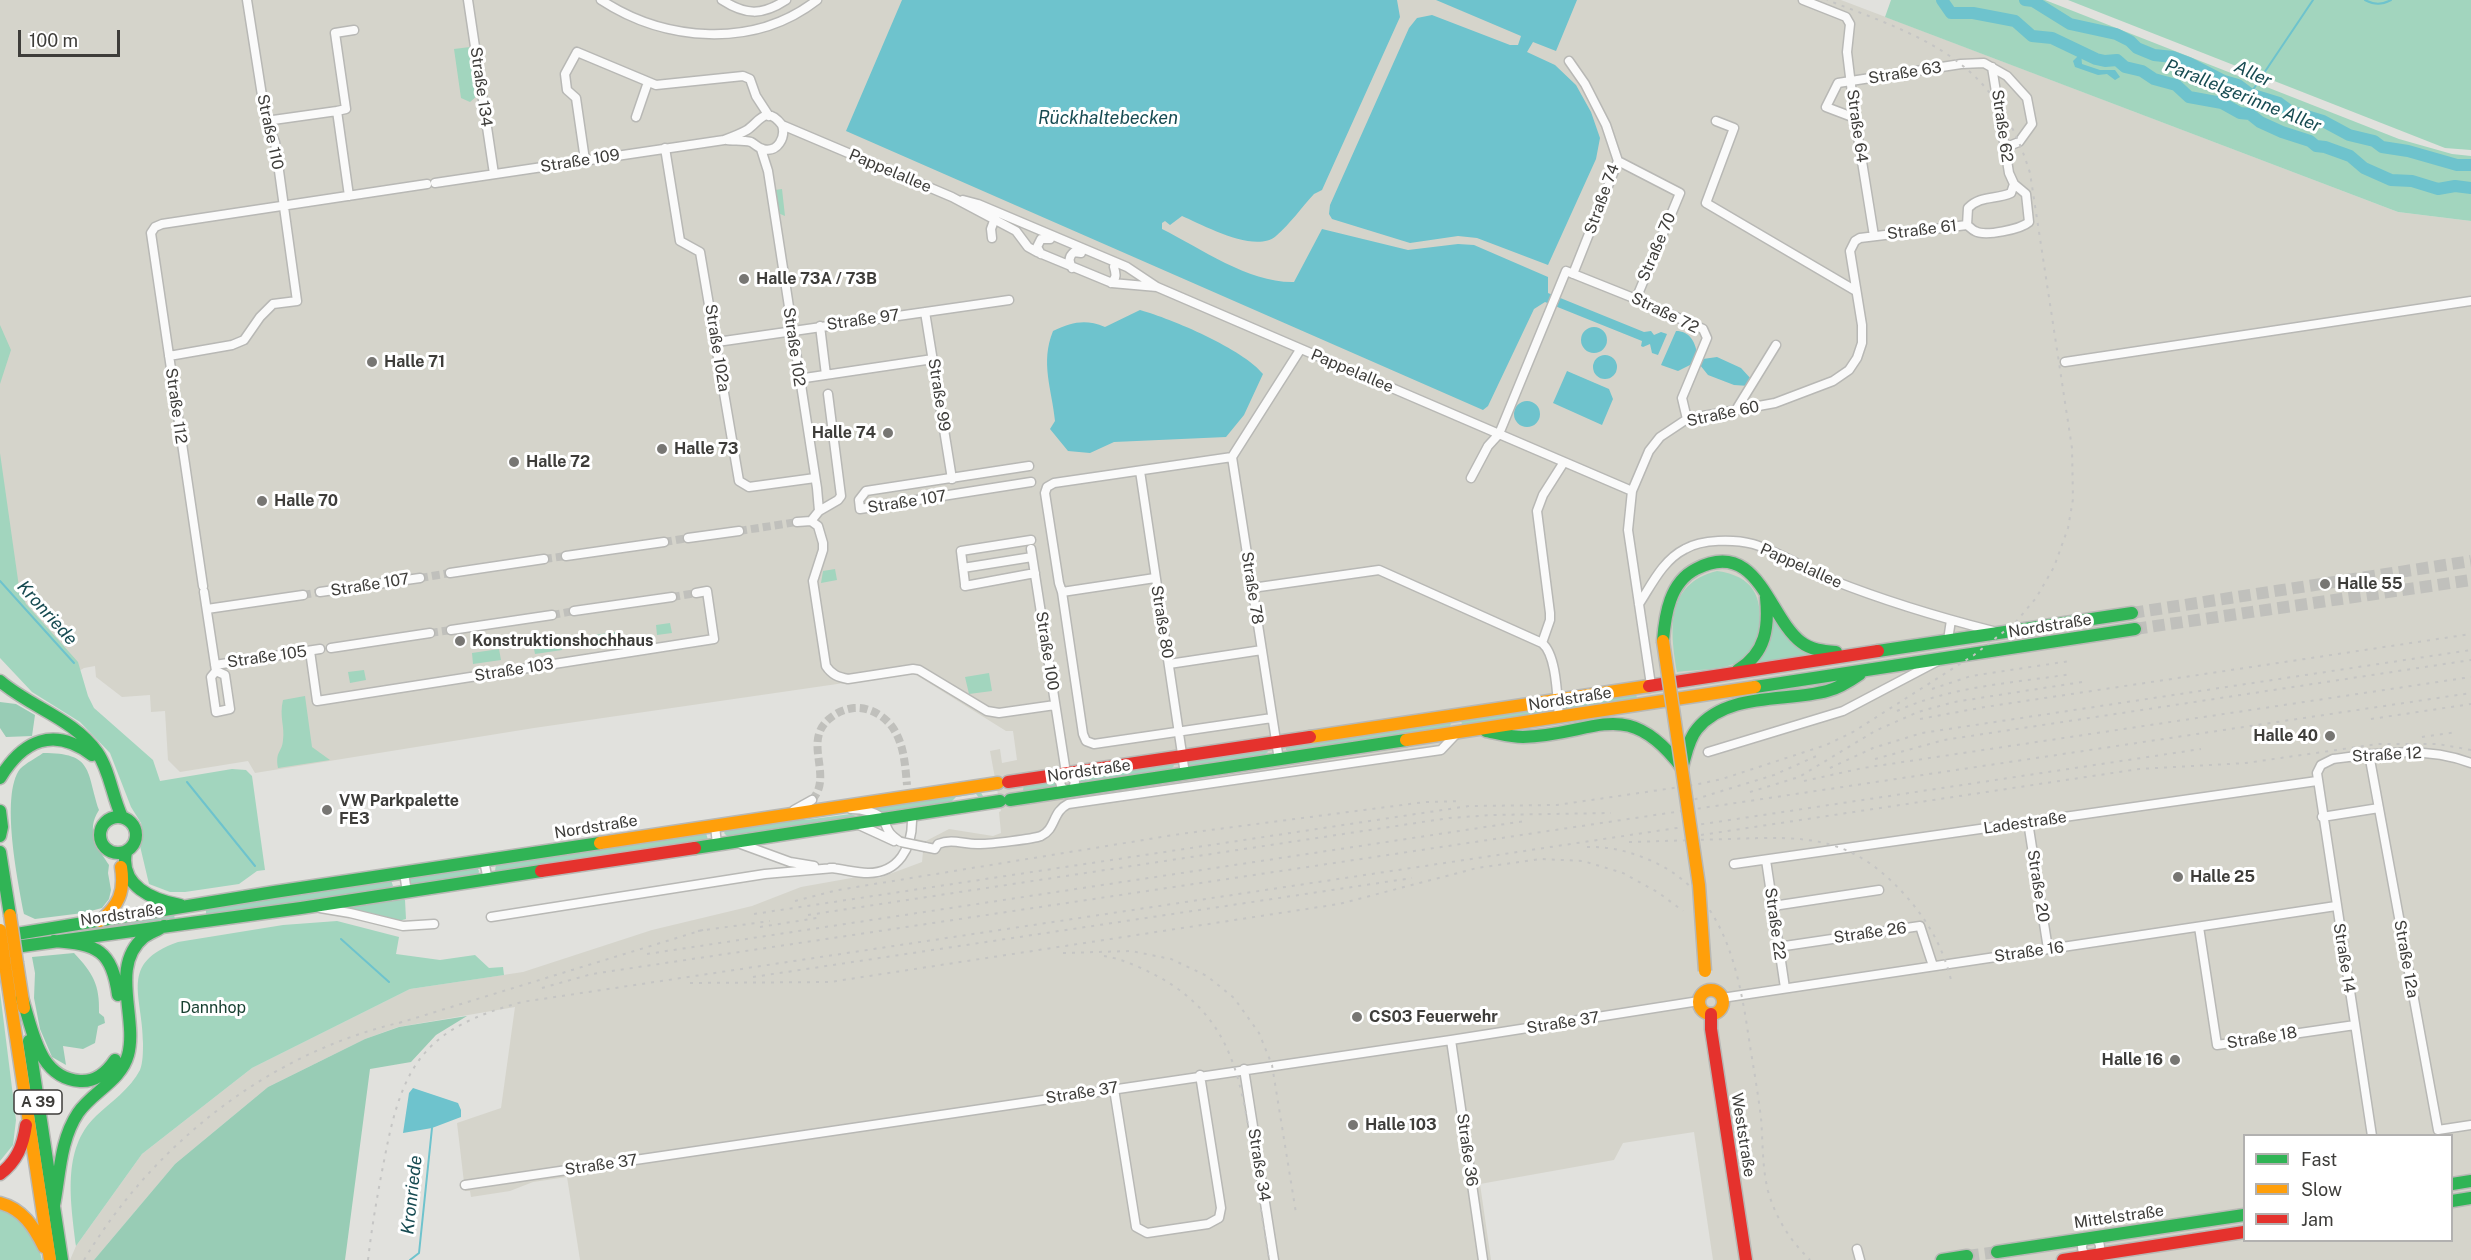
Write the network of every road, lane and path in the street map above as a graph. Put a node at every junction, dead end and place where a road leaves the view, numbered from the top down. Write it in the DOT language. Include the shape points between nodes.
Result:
graph roads {
  1 [pos="248,0"];
  2 [pos="468,0"];
  3 [pos="601,0"];
  4 [pos="722,0"];
  5 [pos="786,0"];
  6 [pos="817,0"];
  7 [pos="1803,0"];
  8 [pos="354,30"];
  9 [pos="1569,61"];
  10 [pos="1992,67"];
  11 [pos="648,82"];
  12 [pos="1850,82"];
  13 [pos="756,96"];
  14 [pos="337,111"];
  15 [pos="769,116"];
  16 [pos="636,117"];
  17 [pos="1855,118"];
  18 [pos="266,121"];
  19 [pos="1716,121"];
  20 [pos="754,123"];
  21 [pos="782,125"];
  22 [pos="809,136"];
  23 [pos="783,138"];
  24 [pos="724,140"];
  25 [pos="753,143"];
  26 [pos="665,148"];
  27 [pos="774,148"];
  28 [pos="2004,148"];
  29 [pos="761,149"];
  30 [pos="585,160"];
  31 [pos="1618,161"];
  32 [pos="768,171"];
  33 [pos="494,174"];
  34 [pos="2014,184"];
  35 [pos="349,196"];
  36 [pos="952,197"];
  37 [pos="284,206"];
  38 [pos="994,221"];
  39 [pos="1967,225"];
  40 [pos="155,227"];
  41 [pos="1874,236"];
  42 [pos="992,238"];
  43 [pos="1050,239"];
  44 [pos="1081,253"];
  45 [pos="1041,254"];
  46 [pos="1114,267"];
  47 [pos="1072,268"];
  48 [pos="1573,274"];
  49 [pos="1142,278"];
  50 [pos="1111,283"];
  51 [pos="1157,287"];
  52 [pos="1856,291"];
  53 [pos="1636,299"];
  54 [pos="1009,300"];
  55 [pos="2471,301"];
  56 [pos="925,312"];
  57 [pos="819,326"];
  58 [pos="792,330"];
  59 [pos="717,342"];
  60 [pos="1776,345"];
  61 [pos="1300,350"];
  62 [pos="169,356"];
  63 [pos="933,358"];
  64 [pos="2065,362"];
  65 [pos="826,375"];
  66 [pos="798,380"];
  67 [pos="828,394"];
  68 [pos="1736,410"];
  69 [pos="1687,419"];
  70 [pos="1499,434"];
  71 [pos="1232,457"];
  72 [pos="1564,462"];
  73 [pos="1029,466"];
  74 [pos="1140,471"];
  75 [pos="815,478"];
  76 [pos="1471,478"];
  77 [pos="952,479"];
  78 [pos="1031,482"];
  79 [pos="1632,491"];
  80 [pos="819,510"];
  81 [pos="811,521"];
  82 [pos="797,522"];
  83 [pos="739,531"];
  84 [pos="691,538"];
  85 [pos="664,542"];
  86 [pos="1031,548"];
  87 [pos="566,556"];
  88 [pos="544,559"];
  89 [pos="963,568"];
  90 [pos="450,573"];
  91 [pos="1035,573"];
  92 [pos="420,578"];
  93 [pos="1155,578"];
  94 [pos="1252,588"];
  95 [pos="320,592"];
  96 [pos="702,592"];
  97 [pos="1062,592"];
  98 [pos="1766,593"];
  99 [pos="303,595"];
  100 [pos="672,597"];
  101 [pos="1639,605"];
  102 [pos="207,609"];
  103 [pos="574,611"];
  104 [pos="552,615"];
  105 [pos="1951,620"];
  106 [pos="451,630"];
  107 [pos="1998,632"];
  108 [pos="430,633"];
  109 [pos="1948,640"];
  110 [pos="1542,643"];
  111 [pos="331,648"];
  112 [pos="320,649"];
  113 [pos="1262,650"];
  114 [pos="310,651"];
  115 [pos="1878,651"];
  116 [pos="1941,659"];
  117 [pos="1169,663"];
  118 [pos="216,668"];
  119 [pos="1864,671"];
  120 [pos="1730,674"];
  121 [pos="0,681"];
  122 [pos="1650,685"];
  123 [pos="1557,699"];
  124 [pos="1661,701"];
  125 [pos="1645,704"];
  126 [pos="1055,705"];
  127 [pos="1559,717"];
  128 [pos="1272,718"];
  129 [pos="1476,729"];
  130 [pos="1179,732"];
  131 [pos="1458,732"];
  132 [pos="1276,741"];
  133 [pos="1708,752"];
  134 [pos="2369,754"];
  135 [pos="1182,756"];
  136 [pos="1279,760"];
  137 [pos="2471,763"];
  138 [pos="1682,768"];
  139 [pos="1066,773"];
  140 [pos="1185,774"];
  141 [pos="0,778"];
  142 [pos="2317,782"];
  143 [pos="1002,783"];
  144 [pos="1069,791"];
  145 [pos="812,800"];
  146 [pos="1005,800"];
  147 [pos="836,808"];
  148 [pos="2379,808"];
  149 [pos="0,811"];
  150 [pos="778,816"];
  151 [pos="117,817"];
  152 [pos="2322,818"];
  153 [pos="884,820"];
  154 [pos="912,820"];
  155 [pos="2028,822"];
  156 [pos="856,824"];
  157 [pos="715,826"];
  158 [pos="0,836"];
  159 [pos="735,842"];
  160 [pos="900,842"];
  161 [pos="717,844"];
  162 [pos="0,852"];
  163 [pos="121,853"];
  164 [pos="1766,860"];
  165 [pos="484,861"];
  166 [pos="1734,864"];
  167 [pos="834,868"];
  168 [pos="404,873"];
  169 [pos="488,880"];
  170 [pos="1879,890"];
  171 [pos="407,892"];
  172 [pos="190,906"];
  173 [pos="1773,906"];
  174 [pos="2336,906"];
  175 [pos="301,908"];
  176 [pos="491,916"];
  177 [pos="99,922"];
  178 [pos="434,924"];
  179 [pos="164,926"];
  180 [pos="2199,927"];
  181 [pos="0,930"];
  182 [pos="0,937"];
  183 [pos="54,941"];
  184 [pos="1778,947"];
  185 [pos="0,949"];
  186 [pos="2048,949"];
  187 [pos="11,964"];
  188 [pos="1933,966"];
  189 [pos="1785,988"];
  190 [pos="1707,991"];
  191 [pos="22,998"];
  192 [pos="1722,998"];
  193 [pos="1699,1001"];
  194 [pos="1711,1014"];
  195 [pos="2355,1025"];
  196 [pos="1450,1040"];
  197 [pos="1244,1069"];
  198 [pos="1200,1076"];
  199 [pos="1114,1089"];
  200 [pos="27,1104"];
  201 [pos="2471,1125"];
  202 [pos="2372,1134"];
  203 [pos="0,1174"];
  204 [pos="2471,1181"];
  205 [pos="2453,1184"];
  206 [pos="465,1185"];
  207 [pos="2471,1198"];
  208 [pos="2453,1201"];
  209 [pos="0,1203"];
  210 [pos="54,1205"];
  211 [pos="2243,1215"];
  212 [pos="2168,1226"];
  213 [pos="2243,1232"];
  214 [pos="2089,1238"];
  215 [pos="2170,1244"];
  216 [pos="1857,1249"];
  217 [pos="1998,1252"];
  218 [pos="1967,1256"];
  219 [pos="2094,1258"];
  220 [pos="50,1260"];
  221 [pos="62,1260"];
  222 [pos="1274,1260"];
  223 [pos="1483,1260"];
  224 [pos="1746,1260"];
  225 [pos="1860,1260"];
  226 [pos="1942,1260"];
  227 [pos="2063,1260"];
  1 -- 18 [label="street, Straße 110"];
  2 -- 33 [label="street, Straße 134"];
  3 -- 6 [label="street" via="661,27 712,35 760,28 786,19"];
  4 -- 5 [label="street" via="752,13"];
  7 -- 12 [label="street, Straße 64" via="1846,17 1850,28 1846,52"];
  8 -- 14 [label="street" via="335,33 346,109"];
  9 -- 31 [label="street, Straße 74" via="1606,125"];
  10 -- 12 [label="street, Straße 63" via="1984,63 1961,64"];
  10 -- 28 [label="street, Straße 62"];
  10 -- 28 [label="street" via="2007,76 2027,98 2032,124 2019,142"];
  11 -- 13 [label="street" via="656,85 743,76 750,79"];
  11 -- 16 [label="street"];
  11 -- 30 [label="street" via="577,52 565,74 567,90 576,98"];
  12 -- 17 [label="street, Straße 64"];
  12 -- 17 [label="street, Straße 63" via="1838,83 1826,107"];
  13 -- 15 [label="street"];
  13 -- 20 [label="street"];
  14 -- 18 [label="street"];
  14 -- 35 [label="street"];
  15 -- 20 [label="street"];
  15 -- 21 [label="street"];
  17 -- 41 [label="street, Straße 64"];
  18 -- 37 [label="street, Straße 110" via="275,142"];
  19 -- 52 [label="street" via="1734,128 1706,203"];
  20 -- 24 [label="street"];
  20 -- 25 [label="street" via="750,135"];
  21 -- 22 [label="street, Pappelallee"];
  21 -- 23 [label="street"];
  22 -- 23 [label="street"];
  22 -- 36 [label="street, Pappelallee"];
  23 -- 27 [label="street"];
  24 -- 25 [label="street"];
  24 -- 26 [label="street, Straße 109"];
  25 -- 29 [label="street"];
  26 -- 30 [label="street, Straße 109"];
  26 -- 59 [label="street, Straße 102a" via="680,241 700,252"];
  27 -- 29 [label="street"];
  27 -- 32 [label="street, Straße 102"];
  28 -- 34 [label="street, Straße 62"];
  29 -- 32 [label="street, Straße 102"];
  30 -- 33 [label="street, Straße 109"];
  31 -- 48 [label="street, Straße 74"];
  31 -- 53 [label="street, Straße 70" via="1680,194"];
  32 -- 58 [label="street, Straße 102"];
  33 -- 35 [label="street, Straße 109"];
  34 -- 39 [label="street" via="2011,193 1976,200 1968,208"];
  34 -- 39 [label="street, Straße 61" via="2026,194 2029,222 2022,228 1984,233"];
  35 -- 37 [label="street, Straße 109"];
  36 -- 38 [label="street, Pappelallee"];
  36 -- 49 [label="street, Pappelallee" via="1067,241 1127,267"];
  37 -- 40 [label="street, Straße 109"];
  37 -- 62 [label="street, Straße 110" via="297,301 273,304 244,340"];
  38 -- 42 [label="street"];
  38 -- 43 [label="street" via="1000,217"];
  38 -- 45 [label="street, Pappelallee" via="1016,231 1028,248"];
  39 -- 41 [label="street, Straße 61"];
  40 -- 62 [label="street, Straße 112" via="151,239"];
  41 -- 52 [label="street, Straße 60" via="1860,238 1851,245"];
  43 -- 44 [label="street"];
  43 -- 45 [label="street" via="1041,239 1037,247"];
  44 -- 46 [label="street"];
  44 -- 47 [label="street" via="1070,255"];
  45 -- 47 [label="street, Pappelallee"];
  46 -- 49 [label="street"];
  46 -- 50 [label="street" via="1115,280"];
  47 -- 50 [label="street, Pappelallee"];
  48 -- 53 [label="street, Straße 72"];
  48 -- 70 [label="street, Straße 74" via="1566,271"];
  49 -- 51 [label="street, Pappelallee"];
  50 -- 51 [label="street, Pappelallee"];
  51 -- 61 [label="street, Pappelallee"];
  52 -- 68 [label="street, Straße 60" via="1862,343 1849,370 1833,381 1775,403"];
  53 -- 69 [label="street, Straße 72" via="1703,329 1707,338 1682,398"];
  54 -- 56 [label="street, Straße 97"];
  55 -- 64 [label="street"];
  56 -- 57 [label="street, Straße 97"];
  56 -- 63 [label="street, Straße 99"];
  57 -- 58 [label="street, Straße 97"];
  57 -- 65 [label="street"];
  58 -- 59 [label="street, Straße 97"];
  58 -- 66 [label="street, Straße 102"];
  59 -- 75 [label="street, Straße 102a" via="739,481 749,487"];
  60 -- 68 [label="street"];
  61 -- 70 [label="street, Pappelallee"];
  61 -- 71 [label="street"];
  62 -- 102 [label="street, Straße 112"];
  63 -- 65 [label="street"];
  63 -- 77 [label="street, Straße 99"];
  65 -- 66 [label="street"];
  66 -- 75 [label="street, Straße 102"];
  67 -- 80 [label="street, Straße 102" via="840,493 838,500"];
  68 -- 69 [label="street, Straße 60"];
  69 -- 79 [label="street, Straße 60" via="1660,437 1649,451"];
  70 -- 72 [label="street, Pappelallee"];
  70 -- 76 [label="street"];
  71 -- 74 [label="street"];
  71 -- 94 [label="street, Straße 78"];
  72 -- 79 [label="street, Pappelallee"];
  72 -- 110 [label="street" via="1537,512 1550,613"];
  73 -- 77 [label="street, Straße 107"];
  74 -- 93 [label="street, Straße 80"];
  74 -- 97 [label="street" via="1047,487"];
  75 -- 80 [label="street, Straße 102"];
  77 -- 78 [label="street, Straße 107" via="866,491 859,500 860,509"];
  79 -- 101 [label="street, Straße 60" via="1628,530"];
  80 -- 81 [label="street"];
  81 -- 82 [label="street"];
  81 -- 126 [label="street" via="818,526 823,550 813,576 830,673 848,679 913,669 987,711 999,713"];
  83 -- 84 [label="street"];
  85 -- 87 [label="street"];
  86 -- 89 [label="street"];
  86 -- 89 [label="street" via="961,551"];
  86 -- 91 [label="street, Straße 100"];
  88 -- 90 [label="street"];
  89 -- 91 [label="street" via="966,585"];
  91 -- 126 [label="street, Straße 100"];
  92 -- 95 [label="street, Straße 107"];
  93 -- 97 [label="street"];
  93 -- 117 [label="street, Straße 80"];
  94 -- 110 [label="street" via="1379,570"];
  94 -- 113 [label="street, Straße 78"];
  96 -- 114 [label="street, Straße 103" via="714,639 316,701"];
  97 -- 130 [label="street" via="1086,741 1094,744"];
  98 -- 115 [label="main road" via="1790,633 1804,645 1830,652"];
  98 -- 120 [label="main road" via="1767,627 1762,648 1752,662"];
  98 -- 138 [label="main road, bridge" via="1756,579 1737,566 1724,563 1690,571 1674,589 1666,611 1663,641"];
  99 -- 102 [label="street"];
  100 -- 103 [label="street"];
  101 -- 105 [label="street, Pappelallee" via="1662,567 1673,557 1703,543 1728,542 1753,544 1869,594"];
  101 -- 122 [label="street, Straße 60"];
  102 -- 118 [label="street, Straße 112"];
  104 -- 106 [label="street"];
  105 -- 107 [label="street, Pappelallee"];
  105 -- 109 [label="street"];
  107 -- 109 [label="main road, Nordstraße"];
  107 -- 116 [label="main road, Nordstraße" via="2128,614 2130,630"];
  108 -- 111 [label="street, Straße 105"];
  109 -- 115 [label="main road, Nordstraße"];
  110 -- 123 [label="street" via="1552,660"];
  112 -- 114 [label="street, Straße 105"];
  113 -- 117 [label="street"];
  113 -- 128 [label="street, Straße 78"];
  114 -- 118 [label="street, Straße 105"];
  115 -- 120 [label="main road, Nordstraße"];
  116 -- 119 [label="main road, Nordstraße"];
  116 -- 133 [label="street" via="1843,711"];
  117 -- 130 [label="street, Straße 80"];
  119 -- 124 [label="main road, Nordstraße"];
  119 -- 138 [label="main road" via="1829,691 1735,706 1713,716 1691,740"];
  120 -- 122 [label="main road, Nordstraße"];
  121 -- 151 [label="main road" via="88,741 105,765"];
  122 -- 123 [label="main road, Nordstraße"];
  122 -- 124 [label="street"];
  122 -- 125 [label="street"];
  123 -- 127 [label="street"];
  123 -- 132 [label="main road, Nordstraße"];
  124 -- 125 [label="main road, Nordstraße"];
  125 -- 127 [label="main road, Nordstraße"];
  126 -- 139 [label="street, Straße 100"];
  127 -- 129 [label="main road, Nordstraße"];
  128 -- 130 [label="street"];
  128 -- 132 [label="street, Straße 78"];
  129 -- 131 [label="main road, Nordstraße"];
  129 -- 138 [label="main road" via="1520,737 1625,724 1657,736"];
  130 -- 135 [label="street, Straße 80"];
  131 -- 136 [label="main road, Nordstraße"];
  131 -- 160 [label="street, bridge" via="1441,750 1068,804 1059,808 1050,828 1041,836 980,844 954,840 934,849"];
  132 -- 135 [label="main road, Nordstraße"];
  132 -- 136 [label="street, Straße 78"];
  134 -- 137 [label="street, Straße 12" via="2412,750"];
  134 -- 142 [label="street, Straße 12" via="2333,759 2321,765"];
  134 -- 148 [label="street, Straße 12a"];
  135 -- 139 [label="main road, Nordstraße"];
  135 -- 140 [label="street, Straße 80"];
  136 -- 140 [label="main road, Nordstraße"];
  138 -- 190 [label="main road, bridge" via="1699,885"];
  139 -- 143 [label="main road, Nordstraße"];
  139 -- 144 [label="street, Straße 100" via="1060,785"];
  140 -- 144 [label="main road, Nordstraße"];
  141 -- 151 [label="main road" via="10,759 34,742 50,738 75,744 86,749 101,766"];
  142 -- 152 [label="street, Straße 14"];
  142 -- 155 [label="street, Ladestraße"];
  143 -- 146 [label="main road"];
  143 -- 146 [label="street"];
  143 -- 147 [label="main road, Nordstraße"];
  144 -- 146 [label="main road, Nordstraße"];
  145 -- 150 [label="street"];
  146 -- 153 [label="main road, Nordstraße"];
  147 -- 150 [label="main road, Nordstraße"];
  147 -- 153 [label="street" via="861,809"];
  148 -- 152 [label="street"];
  148 -- 201 [label="street, Straße 12a" via="2438,1130"];
  149 -- 158 [label="main road"];
  150 -- 157 [label="main road, Nordstraße"];
  151 -- 163 [label="main road" via="133,824 136,832 134,845"];
  151 -- 163 [label="main road" via="103,824 99,837 104,848"];
  152 -- 174 [label="street, Straße 14"];
  153 -- 156 [label="main road, Nordstraße"];
  153 -- 160 [label="street" via="888,833"];
  154 -- 167 [label="street" via="908,850 890,867 867,873"];
  155 -- 164 [label="street, Ladestraße"];
  155 -- 186 [label="street, Straße 20"];
  156 -- 159 [label="main road, Nordstraße"];
  156 -- 160 [label="street"];
  157 -- 161 [label="street"];
  157 -- 165 [label="main road, Nordstraße"];
  159 -- 161 [label="main road, Nordstraße"];
  159 -- 167 [label="street" via="790,862"];
  161 -- 169 [label="main road, Nordstraße"];
  162 -- 187 [label="main road, A 39, bridge" via="10,915"];
  163 -- 172 [label="main road" via="140,892 160,901"];
  163 -- 177 [label="main road" via="121,902"];
  164 -- 166 [label="street, Ladestraße"];
  164 -- 173 [label="street, Straße 22"];
  165 -- 168 [label="main road, Nordstraße"];
  165 -- 169 [label="street"];
  167 -- 176 [label="street" via="765,874"];
  168 -- 171 [label="street"];
  168 -- 172 [label="main road, Nordstraße"];
  169 -- 171 [label="main road, Nordstraße"];
  170 -- 173 [label="street"];
  171 -- 175 [label="main road, Nordstraße"];
  172 -- 177 [label="main road, Nordstraße"];
  173 -- 184 [label="street, Straße 22"];
  174 -- 180 [label="street, Straße 16"];
  174 -- 195 [label="street, Straße 14"];
  175 -- 178 [label="street, Nordstraße" via="350,913 403,926"];
  175 -- 179 [label="main road, Nordstraße"];
  177 -- 182 [label="main road, Nordstraße"];
  179 -- 183 [label="main road, Nordstraße"];
  179 -- 210 [label="main road" via="142,938 131,954 125,979 129,1055 117,1074 89,1099 68,1130"];
  180 -- 186 [label="street, Straße 16"];
  180 -- 195 [label="street, Straße 18" via="2217,1045"];
  181 -- 187 [label="main road, A 39, bridge"];
  183 -- 185 [label="main road"];
  183 -- 191 [label="main road" via="88,944 100,949 113,964 120,1031 118,1055 112,1065 88,1081 75,1081 55,1073 38,1049"];
  184 -- 188 [label="street, Straße 26" via="1920,926"];
  184 -- 189 [label="street, Straße 22"];
  186 -- 188 [label="street, Straße 16"];
  187 -- 191 [label="main road, A 39"];
  187 -- 200 [label="main road, A 39"];
  188 -- 189 [label="street, Straße 16"];
  189 -- 192 [label="street, Straße 16"];
  190 -- 192 [label="main road" via="1717,992"];
  190 -- 193 [label="main road"];
  191 -- 210 [label="main road, A 39"];
  192 -- 194 [label="main road" via="1720,1009"];
  193 -- 194 [label="main road" via="1701,1009"];
  193 -- 196 [label="street, Straße 37"];
  194 -- 224 [label="main road, Weststraße"];
  195 -- 202 [label="street, Straße 14"];
  196 -- 197 [label="street, Straße 37"];
  196 -- 223 [label="street, Straße 36"];
  197 -- 198 [label="street, Straße 37"];
  197 -- 222 [label="street, Straße 34"];
  198 -- 199 [label="street, Straße 37"];
  198 -- 199 [label="street" via="1221,1208 1219,1218 1208,1224 1147,1233 1136,1227"];
  199 -- 206 [label="street, Straße 37"];
  200 -- 203 [label="main road" via="19,1155"];
  200 -- 220 [label="main road, A 39"];
  204 -- 205 [label="main road"];
  207 -- 208 [label="main road"];
  209 -- 220 [label="main road" via="18,1210 29,1220"];
  210 -- 221 [label="main road, A 39"];
  211 -- 212 [label="main road, Mittelstraße"];
  212 -- 214 [label="main road, Mittelstraße"];
  212 -- 215 [label="street"];
  213 -- 215 [label="main road, Mittelstraße"];
  214 -- 217 [label="main road, Mittelstraße"];
  214 -- 219 [label="street" via="2100,1245"];
  215 -- 219 [label="main road, Mittelstraße"];
  216 -- 225 [label="street"];
  218 -- 226 [label="main road"];
  219 -- 227 [label="main road, Mittelstraße"];
}
